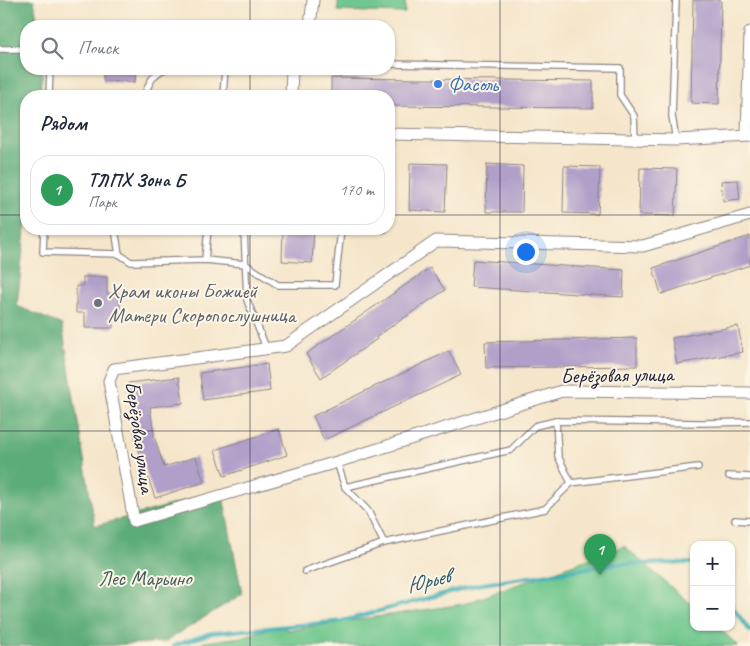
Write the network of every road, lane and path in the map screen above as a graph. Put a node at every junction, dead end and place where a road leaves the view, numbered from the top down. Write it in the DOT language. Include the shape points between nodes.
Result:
graph roads {
  1 [pos="313,0"];
  2 [pos="676,0"];
  3 [pos="311,20"];
  4 [pos="750,32"];
  5 [pos="0,49"];
  6 [pos="20,49"];
  7 [pos="395,64"];
  8 [pos="50,75"];
  9 [pos="155,75"];
  10 [pos="224,75"];
  11 [pos="292,75"];
  12 [pos="49,90"];
  13 [pos="146,90"];
  14 [pos="223,90"];
  15 [pos="291,90"];
  16 [pos="395,134"];
  17 [pos="748,136"];
  18 [pos="635,139"];
  19 [pos="676,140"];
  20 [pos="750,215"];
  21 [pos="44,235"];
  22 [pos="116,235"];
  23 [pos="207,235"];
  24 [pos="244,235"];
  25 [pos="340,235"];
  26 [pos="119,254"];
  27 [pos="205,260"];
  28 [pos="245,264"];
  29 [pos="267,350"];
  30 [pos="750,393"];
  31 [pos="556,421"];
  32 [pos="750,422"];
  33 [pos="337,462"];
  34 [pos="698,467"];
  35 [pos="729,476"];
  36 [pos="750,476"];
  37 [pos="571,483"];
  38 [pos="345,487"];
  39 [pos="735,520"];
  40 [pos="750,520"];
  41 [pos="384,543"];
  42 [pos="305,571"];
  1 -- 3 [label="street"];
  2 -- 19 [label="lane" via="672,116"];
  4 -- 17 [label="street"];
  5 -- 6 [label="lane"];
  7 -- 18 [label="lane" via="620,68 620,96 634,116"];
  8 -- 12 [label="lane"];
  9 -- 13 [label="lane"];
  10 -- 14 [label="lane"];
  11 -- 15 [label="street"];
  16 -- 18 [label="street"];
  17 -- 19 [label="street"];
  18 -- 19 [label="street"];
  20 -- 29 [label="street, Берёзовая улица" via="643,246 436,241 286,346"];
  21 -- 26 [label="lane" via="43,252"];
  22 -- 26 [label="lane"];
  23 -- 27 [label="lane"];
  24 -- 28 [label="lane"];
  25 -- 28 [label="lane" via="335,285 278,285"];
  26 -- 27 [label="lane" via="131,262"];
  27 -- 28 [label="lane"];
  28 -- 29 [label="lane" via="247,300"];
  29 -- 33 [label="street, Берёзовая улица" via="114,369 109,382 134,521"];
  30 -- 33 [label="street, Берёзовая улица" via="562,391"];
  31 -- 32 [label="lane"];
  31 -- 37 [label="lane" via="558,456"];
  31 -- 38 [label="lane" via="535,426 511,450"];
  33 -- 38 [label="lane"];
  34 -- 37 [label="lane"];
  35 -- 36 [label="lane"];
  37 -- 41 [label="lane" via="546,509"];
  38 -- 41 [label="lane" via="368,511"];
  39 -- 40 [label="lane"];
  41 -- 42 [label="lane"];
}
